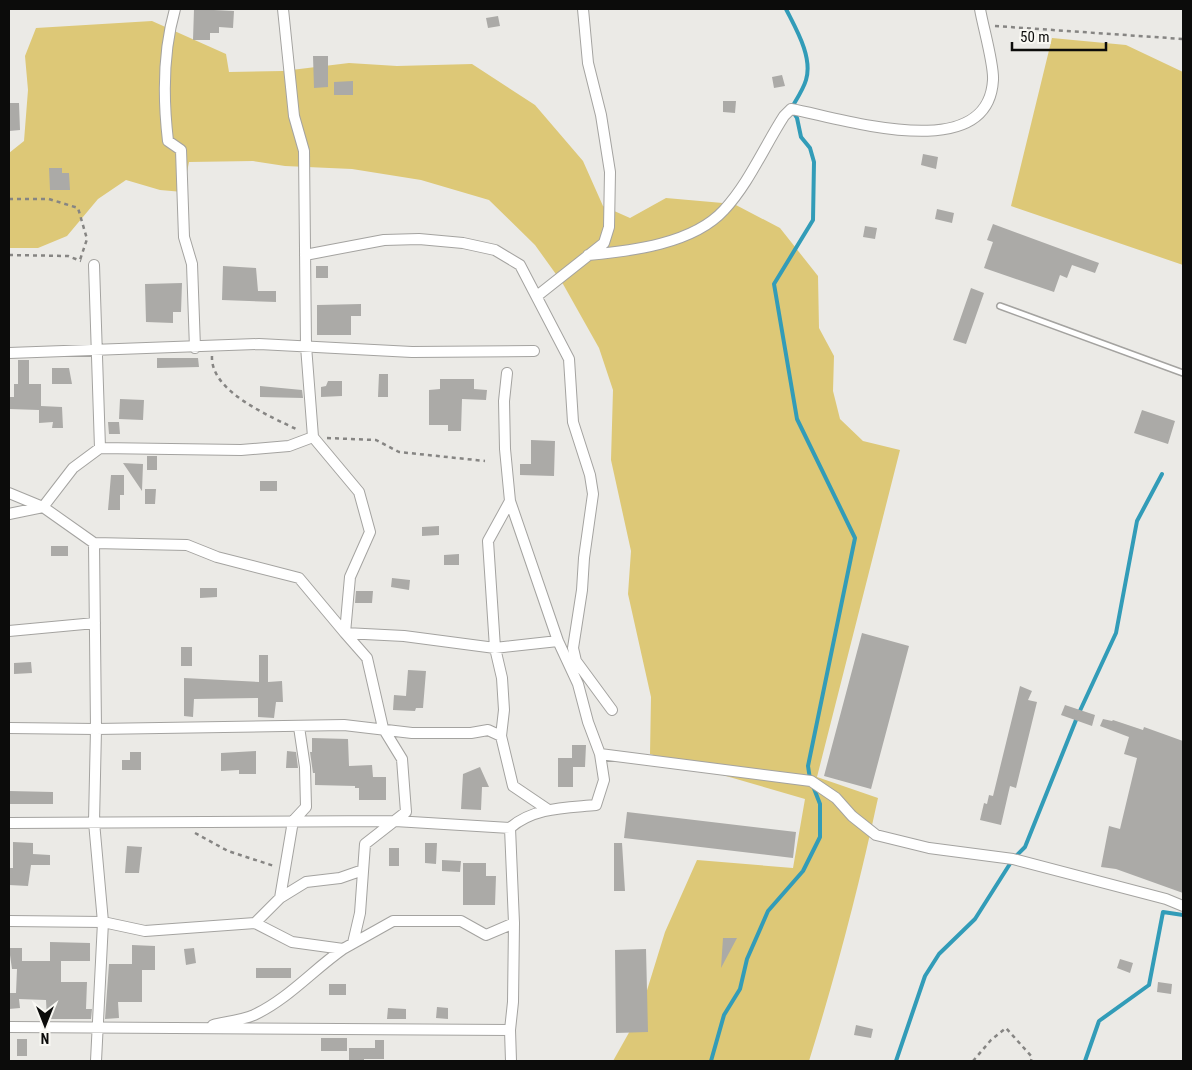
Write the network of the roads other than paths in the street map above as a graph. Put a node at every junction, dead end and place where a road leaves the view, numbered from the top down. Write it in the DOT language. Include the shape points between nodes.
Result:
graph roads {
  1 [pos="175,9"];
  2 [pos="283,9"];
  3 [pos="583,9"];
  4 [pos="980,9"];
  5 [pos="305,255"];
  6 [pos="588,255"];
  7 [pos="94,266"];
  8 [pos="537,296"];
  9 [pos="1000,306"];
  10 [pos="306,346"];
  11 [pos="195,348"];
  12 [pos="534,351"];
  13 [pos="9,353"];
  14 [pos="508,372"];
  15 [pos="1183,373"];
  16 [pos="313,437"];
  17 [pos="100,448"];
  18 [pos="9,493"];
  19 [pos="510,501"];
  20 [pos="43,508"];
  21 [pos="9,514"];
  22 [pos="94,543"];
  23 [pos="95,623"];
  24 [pos="9,631"];
  25 [pos="345,633"];
  26 [pos="558,641"];
  27 [pos="495,648"];
  28 [pos="612,710"];
  29 [pos="299,727"];
  30 [pos="9,728"];
  31 [pos="382,728"];
  32 [pos="96,729"];
  33 [pos="501,736"];
  34 [pos="600,754"];
  35 [pos="547,810"];
  36 [pos="293,821"];
  37 [pos="395,821"];
  38 [pos="94,822"];
  39 [pos="9,823"];
  40 [pos="510,828"];
  41 [pos="363,870"];
  42 [pos="280,898"];
  43 [pos="1183,906"];
  44 [pos="9,921"];
  45 [pos="103,922"];
  46 [pos="255,923"];
  47 [pos="514,923"];
  48 [pos="353,943"];
  49 [pos="343,949"];
  50 [pos="48,1026"];
  51 [pos="9,1027"];
  52 [pos="96,1028"];
  53 [pos="510,1030"];
  54 [pos="96,1061"];
  55 [pos="511,1061"];
  1 -- 11 [label="street" via="164,104 168,141 181,150 184,236 192,264"];
  2 -- 5 [label="street" via="294,116 304,151"];
  3 -- 6 [label="street" via="588,63 601,115 610,189 607,235 604,243"];
  4 -- 6 [label="street" via="993,79 987,104 969,122 927,132 857,123 791,109 738,193 708,223 654,246"];
  5 -- 8 [label="street" via="384,240 463,242 495,250 520,265"];
  5 -- 10 [label="street"];
  6 -- 8 [label="street"];
  7 -- 17 [label="street"];
  8 -- 28 [label="street" via="569,359 573,422 593,494 573,648 576,661"];
  9 -- 15 [label="lane"];
  10 -- 11 [label="street" via="259,344"];
  10 -- 12 [label="street" via="412,352"];
  10 -- 16 [label="street"];
  11 -- 13 [label="street"];
  14 -- 19 [label="street" via="504,420"];
  16 -- 17 [label="street" via="289,446 241,450"];
  16 -- 25 [label="street" via="359,492 370,532 350,578"];
  17 -- 20 [label="street" via="73,468"];
  18 -- 20 [label="street"];
  19 -- 26 [label="street"];
  19 -- 27 [label="street" via="488,541"];
  20 -- 21 [label="street"];
  20 -- 22 [label="street"];
  22 -- 23 [label="street"];
  22 -- 25 [label="street" via="187,545 217,558 299,578"];
  23 -- 24 [label="street"];
  23 -- 32 [label="street"];
  25 -- 27 [label="street" via="404,636"];
  25 -- 31 [label="street" via="367,658"];
  26 -- 27 [label="street"];
  26 -- 34 [label="street" via="578,684"];
  27 -- 33 [label="street" via="502,678 504,710"];
  29 -- 31 [label="street" via="344,724"];
  29 -- 32 [label="street"];
  29 -- 36 [label="street" via="306,807"];
  30 -- 32 [label="street"];
  31 -- 33 [label="street" via="412,733 488,730"];
  31 -- 37 [label="street" via="402,759 406,812"];
  32 -- 38 [label="street"];
  33 -- 35 [label="street" via="513,786"];
  34 -- 35 [label="street" via="604,780 596,805"];
  34 -- 43 [label="street" via="811,781 836,798 876,835 929,848 1013,859"];
  35 -- 40 [label="street" via="521,818"];
  36 -- 37 [label="street"];
  36 -- 38 [label="street"];
  36 -- 42 [label="street"];
  37 -- 40 [label="street"];
  37 -- 41 [label="street" via="365,844"];
  38 -- 39 [label="street"];
  38 -- 45 [label="street"];
  40 -- 47 [label="street"];
  41 -- 42 [label="street" via="340,878 306,882"];
  41 -- 48 [label="street" via="360,913"];
  42 -- 46 [label="street"];
  44 -- 45 [label="street"];
  45 -- 46 [label="street" via="145,931"];
  45 -- 52 [label="street"];
  46 -- 49 [label="street" via="292,942"];
  47 -- 48 [label="street" via="486,935 461,921 393,921"];
  47 -- 53 [label="street"];
  48 -- 49 [label="street"];
  49 -- 52 [label="street" via="317,967 299,986 253,1015 202,1027"];
  50 -- 52 [label="street"];
  51 -- 52 [label="street"];
  52 -- 53 [label="street"];
  52 -- 54 [label="street"];
  53 -- 55 [label="street"];
}
